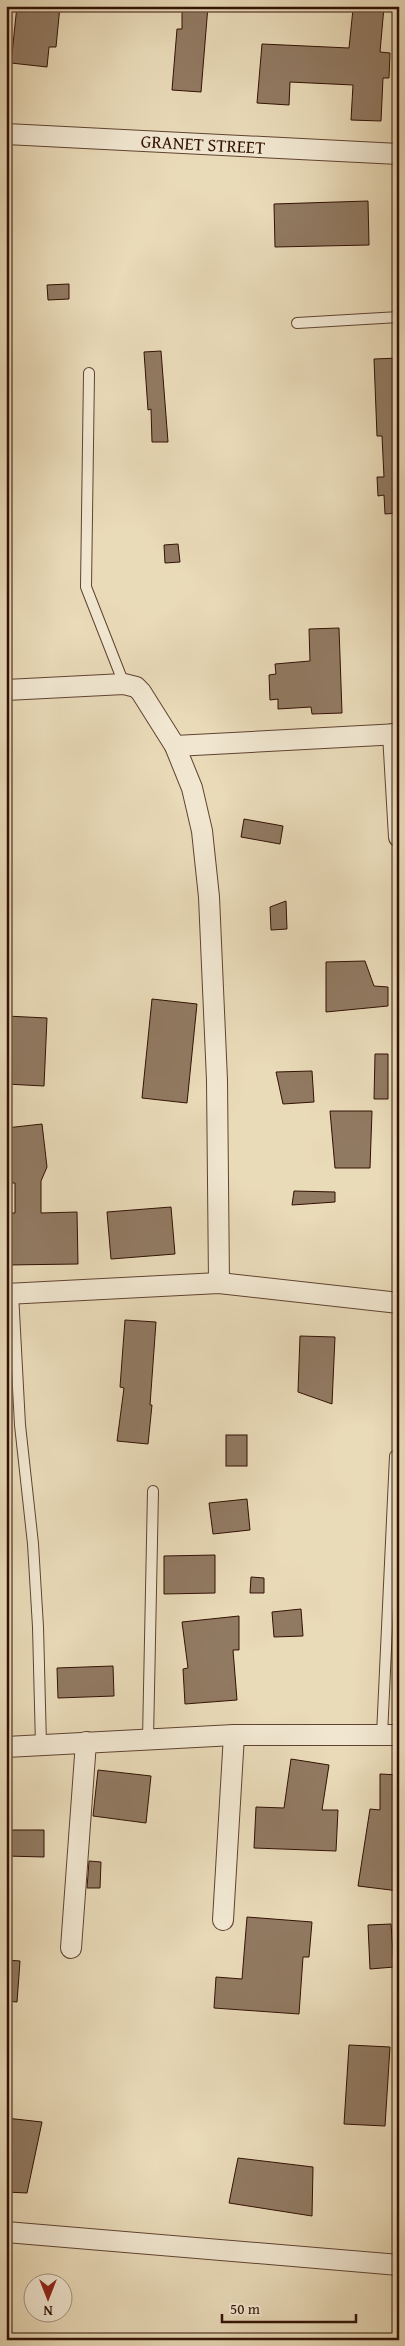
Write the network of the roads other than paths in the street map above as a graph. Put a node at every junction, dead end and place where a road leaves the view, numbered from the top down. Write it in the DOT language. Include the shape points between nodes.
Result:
graph roads {
  1 [pos="6,134"];
  2 [pos="399,154"];
  3 [pos="399,317"];
  4 [pos="297,323"];
  5 [pos="89,373"];
  6 [pos="124,684"];
  7 [pos="6,690"];
  8 [pos="396,734"];
  9 [pos="176,746"];
  10 [pos="399,837"];
  11 [pos="219,1283"];
  12 [pos="10,1293"];
  13 [pos="399,1303"];
  14 [pos="395,1456"];
  15 [pos="153,1491"];
  16 [pos="234,1735"];
  17 [pos="390,1735"];
  18 [pos="148,1739"];
  19 [pos="86,1742"];
  20 [pos="42,1745"];
  21 [pos="6,1747"];
  22 [pos="223,1920"];
  23 [pos="71,1948"];
  24 [pos="6,2232"];
  25 [pos="399,2265"];
  1 -- 2 [label="street, GRANET STREET"];
  3 -- 4 [label="lane"];
  5 -- 6 [label="lane" via="86,587"];
  6 -- 7 [label="street"];
  6 -- 9 [label="street" via="141,692"];
  8 -- 9 [label="street"];
  8 -- 10 [label="street"];
  9 -- 11 [label="street" via="192,788 202,831 208,897 217,1080"];
  11 -- 12 [label="street"];
  11 -- 13 [label="street"];
  12 -- 20 [label="lane" via="38,1627"];
  14 -- 17 [label="lane"];
  15 -- 18 [label="lane"];
  16 -- 17 [label="street"];
  16 -- 18 [label="street"];
  16 -- 22 [label="street"];
  18 -- 19 [label="street"];
  19 -- 20 [label="street"];
  19 -- 23 [label="street"];
  20 -- 21 [label="street"];
  24 -- 25 [label="street"];
}
